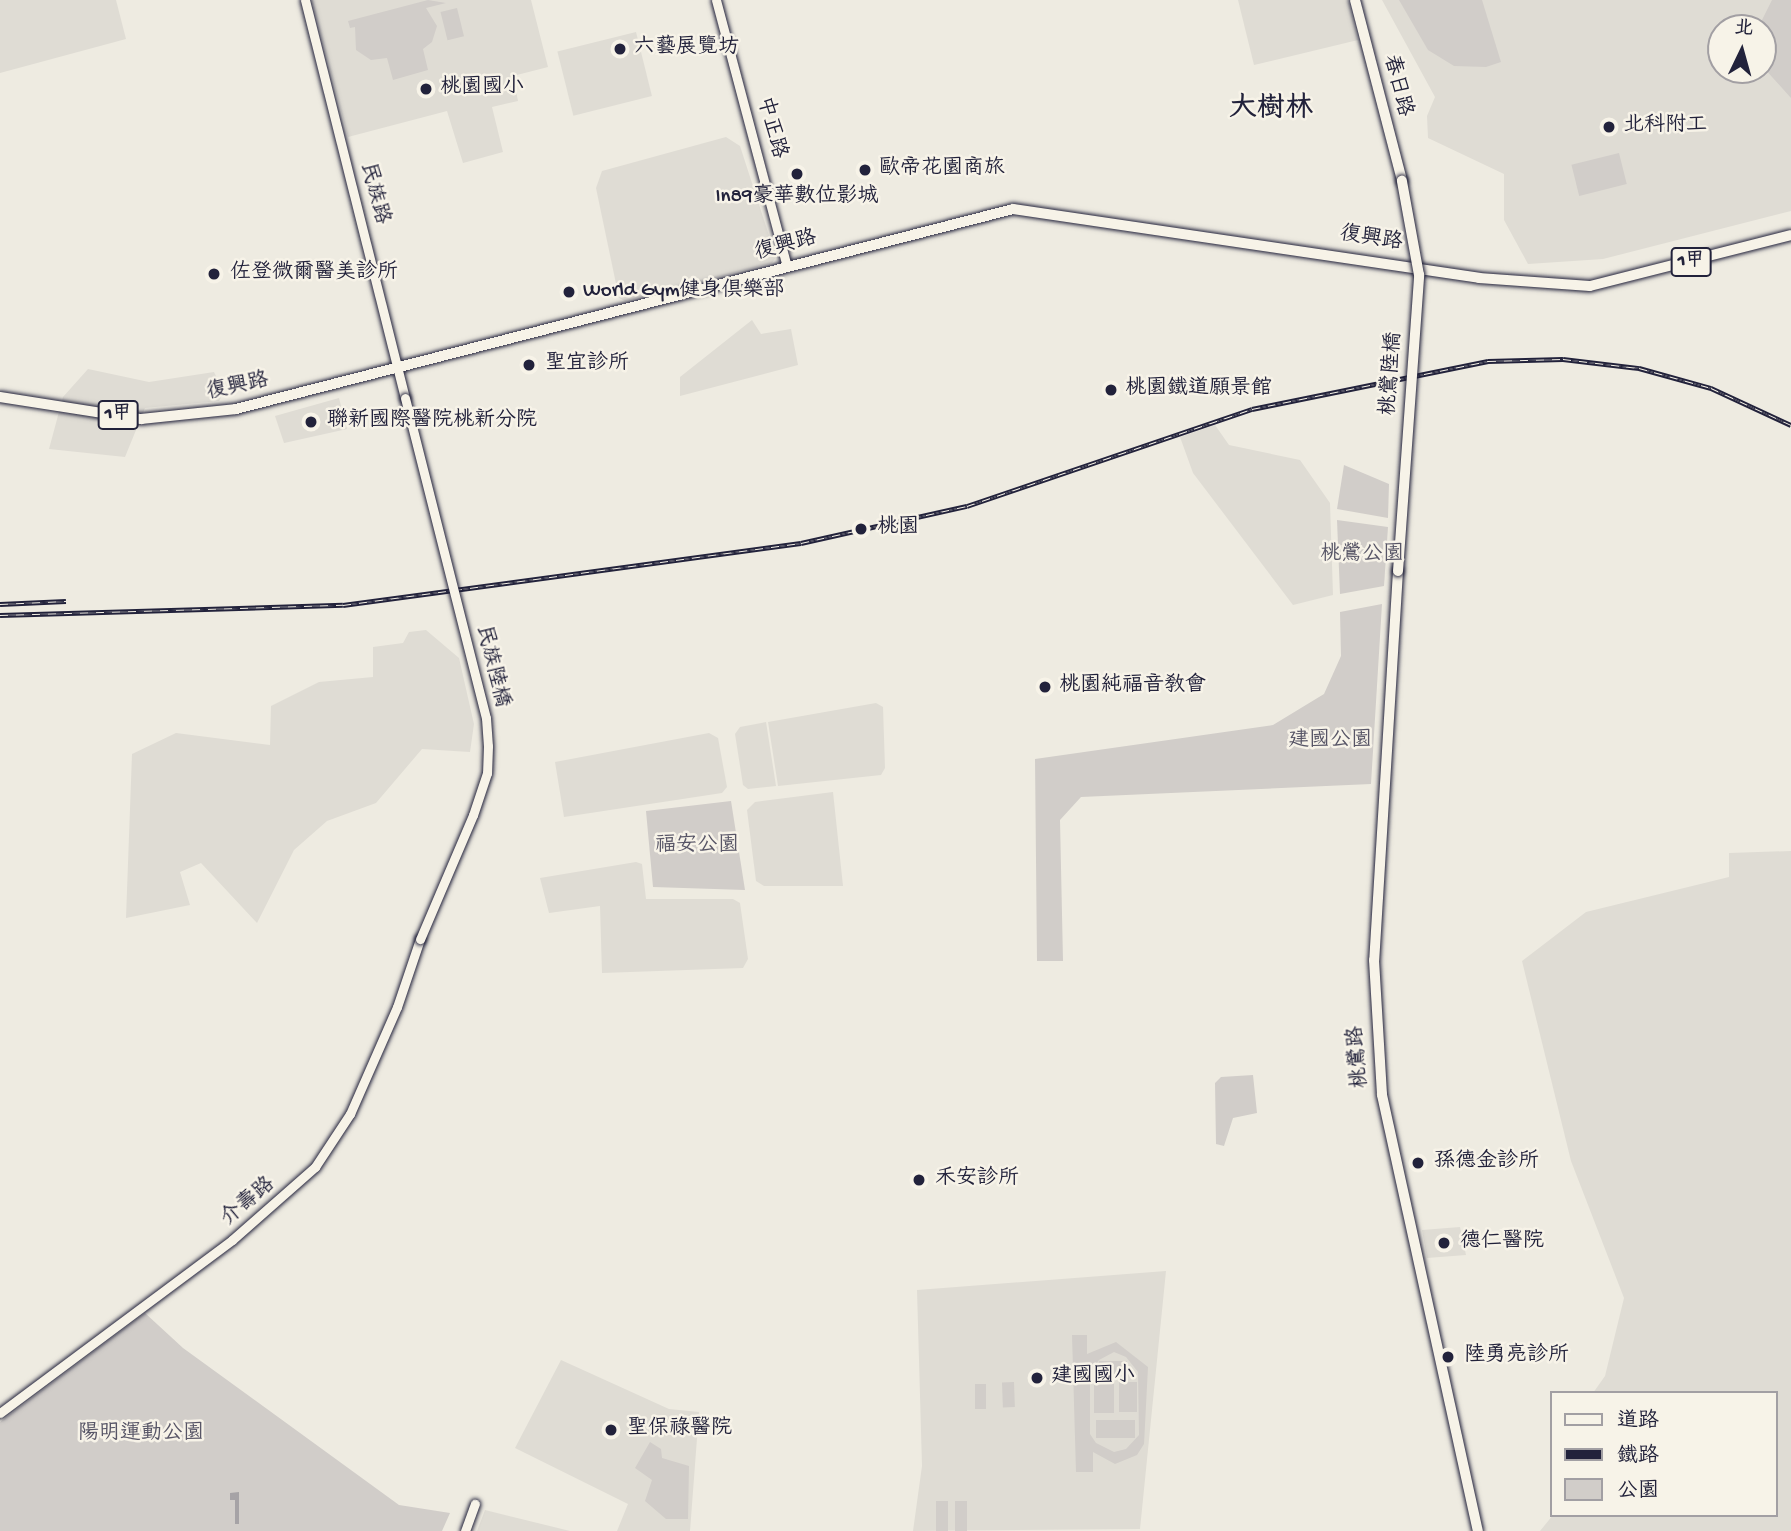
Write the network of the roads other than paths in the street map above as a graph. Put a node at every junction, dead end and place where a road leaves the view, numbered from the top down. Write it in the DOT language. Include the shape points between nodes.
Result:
graph roads {
  1 [pos="305,0"];
  2 [pos="716,0"];
  3 [pos="1354,0"];
  4 [pos="1402,181"];
  5 [pos="1791,235"];
  6 [pos="787,266"];
  7 [pos="398,367"];
  8 [pos="0,397"];
  9 [pos="405,398"];
  10 [pos="1398,571"];
  11 [pos="420,939"];
  12 [pos="0,1413"];
  13 [pos="475,1504"];
  14 [pos="465,1531"];
  15 [pos="1478,1531"];
  1 -- 7 [label="street, 民族路"];
  2 -- 6 [label="street, 中正路"];
  3 -- 4 [label="main road, 春日路"];
  4 -- 10 [label="main road, 桃鶯陸橋, bridge" via="1419,275"];
  5 -- 6 [label="main road, 復興路 / 1甲" via="1590,286 1479,278 1013,209"];
  6 -- 7 [label="main road, 復興路 / 1甲"];
  7 -- 8 [label="main road, 復興路 / 1甲" via="189,417 141,419"];
  7 -- 9 [label="street, 民族路"];
  9 -- 11 [label="street, 民族陸橋, bridge" via="486,719 488,746 487,773 473,815"];
  10 -- 15 [label="main road, 桃鶯路" via="1374,960 1382,1095"];
  11 -- 12 [label="street, 介壽路" via="397,1007 350,1114 315,1167 232,1240"];
  13 -- 14 [label="street"];
}
